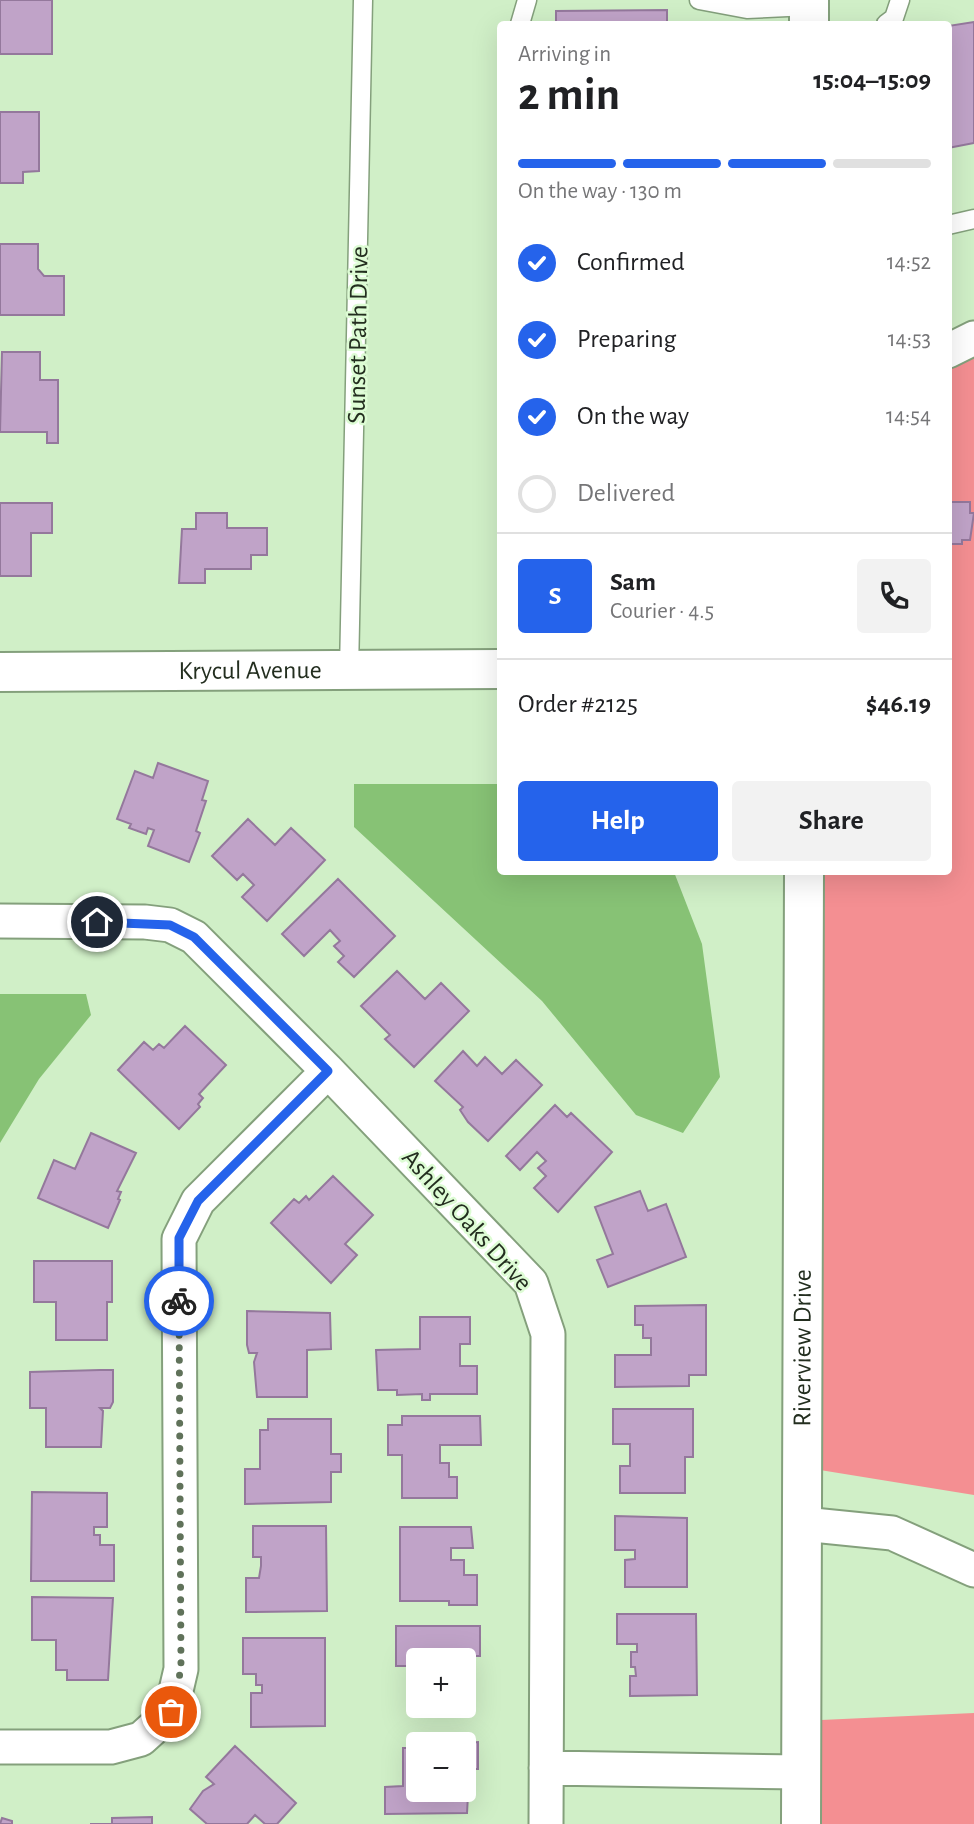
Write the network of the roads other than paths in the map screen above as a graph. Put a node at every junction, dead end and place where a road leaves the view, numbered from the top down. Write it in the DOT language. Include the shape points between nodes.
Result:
graph roads {
  1 [pos="363,0"];
  2 [pos="527,0"];
  3 [pos="699,0"];
  4 [pos="900,0"];
  5 [pos="809,10"];
  6 [pos="521,21"];
  7 [pos="890,21"];
  8 [pos="974,219"];
  9 [pos="952,224"];
  10 [pos="974,338"];
  11 [pos="952,349"];
  12 [pos="497,670"];
  13 [pos="0,671"];
  14 [pos="349,671"];
  15 [pos="804,875"];
  16 [pos="0,921"];
  17 [pos="328,1071"];
  18 [pos="803,1524"];
  19 [pos="974,1570"];
  20 [pos="0,1747"];
  21 [pos="546,1768"];
  22 [pos="801,1772"];
  23 [pos="546,1824"];
  24 [pos="801,1824"];
  1 -- 14 [label="lane, Sunset Path Drive"];
  2 -- 6 [label="lane"];
  3 -- 5 [label="lane" via="747,9"];
  4 -- 7 [label="lane"];
  8 -- 9 [label="lane"];
  10 -- 11 [label="street"];
  12 -- 14 [label="street, Krycul Avenue"];
  13 -- 14 [label="street, Krycul Avenue"];
  15 -- 18 [label="street, Riverview Drive"];
  16 -- 17 [label="street, Ashley Oaks Drive" via="170,925 194,937"];
  17 -- 20 [label="street" via="198,1201 179,1238 181,1669 171,1712 141,1739 111,1747"];
  17 -- 21 [label="street, Ashley Oaks Drive" via="531,1283 548,1334"];
  18 -- 19 [label="street" via="892,1533"];
  18 -- 22 [label="street, Riverview Drive"];
  21 -- 22 [label="street"];
  21 -- 23 [label="street, Ashley Oaks Drive"];
  22 -- 24 [label="street, Riverview Drive"];
}
